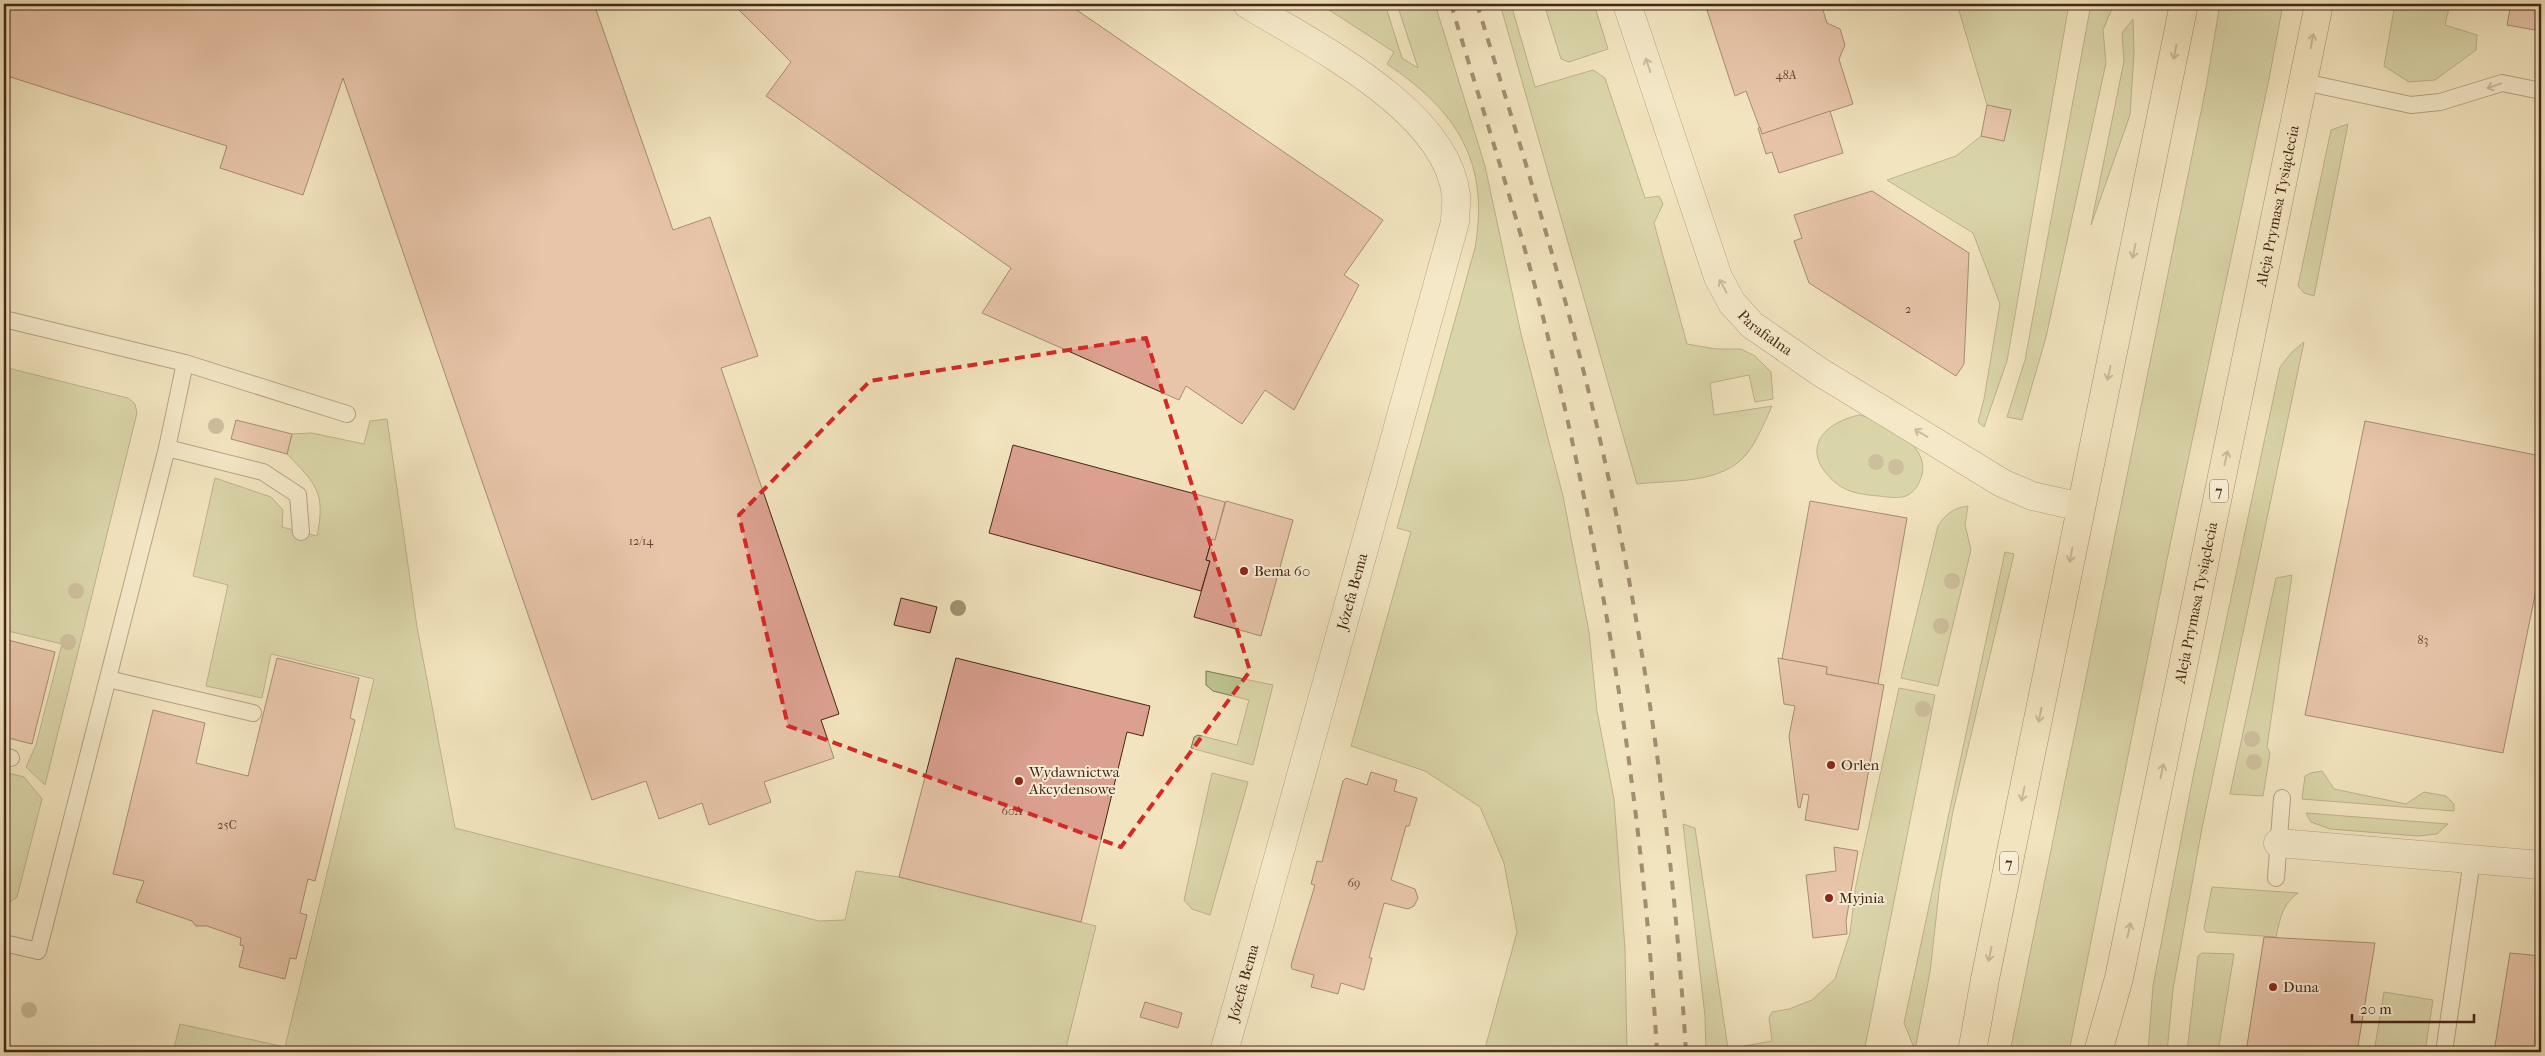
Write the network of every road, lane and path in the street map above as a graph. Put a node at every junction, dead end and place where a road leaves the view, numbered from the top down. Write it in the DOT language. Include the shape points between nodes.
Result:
graph roads {
  1 [pos="1247,4"];
  2 [pos="1627,4"];
  3 [pos="2184,4"];
  4 [pos="2319,4"];
  5 [pos="2304,82"];
  6 [pos="2541,91"];
  7 [pos="4,319"];
  8 [pos="186,363"];
  9 [pos="347,414"];
  10 [pos="167,448"];
  11 [pos="2081,507"];
  12 [pos="301,532"];
  13 [pos="108,679"];
  14 [pos="253,714"];
  15 [pos="2282,798"];
  16 [pos="2278,843"];
  17 [pos="2472,860"];
  18 [pos="2541,865"];
  19 [pos="2276,878"];
  20 [pos="4,943"];
  21 [pos="2119,978"];
  22 [pos="1985,979"];
  23 [pos="1224,1052"];
  24 [pos="1954,1052"];
  25 [pos="1972,1052"];
  26 [pos="2098,1052"];
  27 [pos="2117,1052"];
  28 [pos="2444,1052"];
  1 -- 23 [label="street, Józefa Bema" via="1382,88 1406,108 1430,135 1456,194 1452,241"];
  11 -- 2 [label="street, Parafialna, one-way" via="2032,496 2002,482 1820,372 1752,325 1732,303 1718,277"];
  3 -- 11 [label="main road, 7, one-way"];
  5 -- 4 [label="main road, Aleja Prymasa Tysiąclecia / 7, one-way"];
  6 -- 5 [label="lane, one-way" via="2502,83 2440,102 2411,104"];
  21 -- 5 [label="main road, Aleja Prymasa Tysiąclecia / 7, one-way"];
  7 -- 8 [label="lane"];
  8 -- 9 [label="lane"];
  8 -- 10 [label="lane"];
  10 -- 12 [label="lane" via="263,472 298,495"];
  10 -- 13 [label="lane"];
  11 -- 22 [label="main road, 7, one-way"];
  13 -- 14 [label="lane"];
  13 -- 20 [label="lane" via="38,951"];
  15 -- 16 [label="lane"];
  16 -- 17 [label="street"];
  16 -- 19 [label="lane"];
  17 -- 18 [label="street"];
  17 -- 28 [label="lane"];
  21 -- 26 [label="main road, Aleja Prymasa Tysiąclecia / 7"];
  21 -- 27 [label="main road"];
  22 -- 24 [label="main road"];
  22 -- 25 [label="main road, 7"];
}
